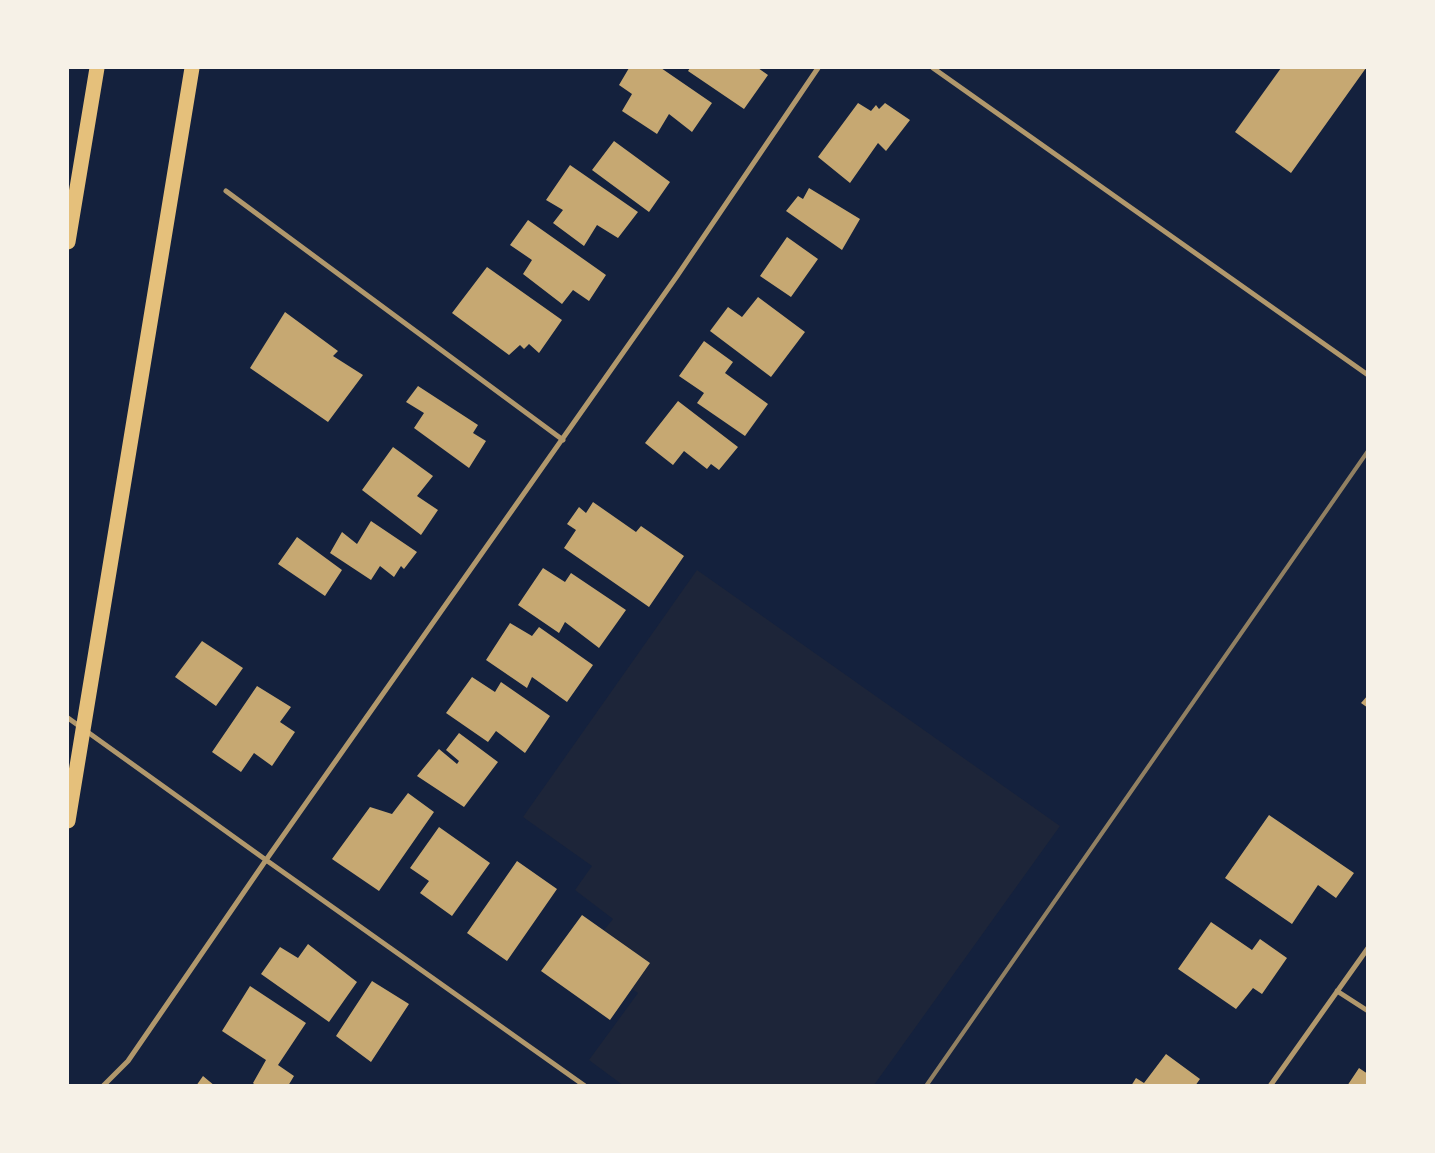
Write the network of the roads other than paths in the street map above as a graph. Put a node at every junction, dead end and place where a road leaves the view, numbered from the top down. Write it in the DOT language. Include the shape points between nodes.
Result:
graph roads {
  1 [pos="97,68"];
  2 [pos="192,68"];
  3 [pos="818,68"];
  4 [pos="933,68"];
  5 [pos="226,192"];
  6 [pos="68,242"];
  7 [pos="1368,376"];
  8 [pos="563,440"];
  9 [pos="68,718"];
  10 [pos="68,821"];
  11 [pos="266,860"];
  12 [pos="1368,948"];
  13 [pos="1337,991"];
  14 [pos="1368,1011"];
  15 [pos="103,1086"];
  16 [pos="586,1086"];
  17 [pos="1270,1086"];
  1 -- 6 [label="highway"];
  2 -- 10 [label="highway"];
  3 -- 8 [label="street"];
  4 -- 7 [label="street"];
  5 -- 8 [label="street"];
  8 -- 11 [label="street"];
  9 -- 11 [label="street"];
  11 -- 15 [label="street" via="128,1061"];
  11 -- 16 [label="street"];
  12 -- 13 [label="street"];
  13 -- 14 [label="street"];
  13 -- 17 [label="street"];
}
